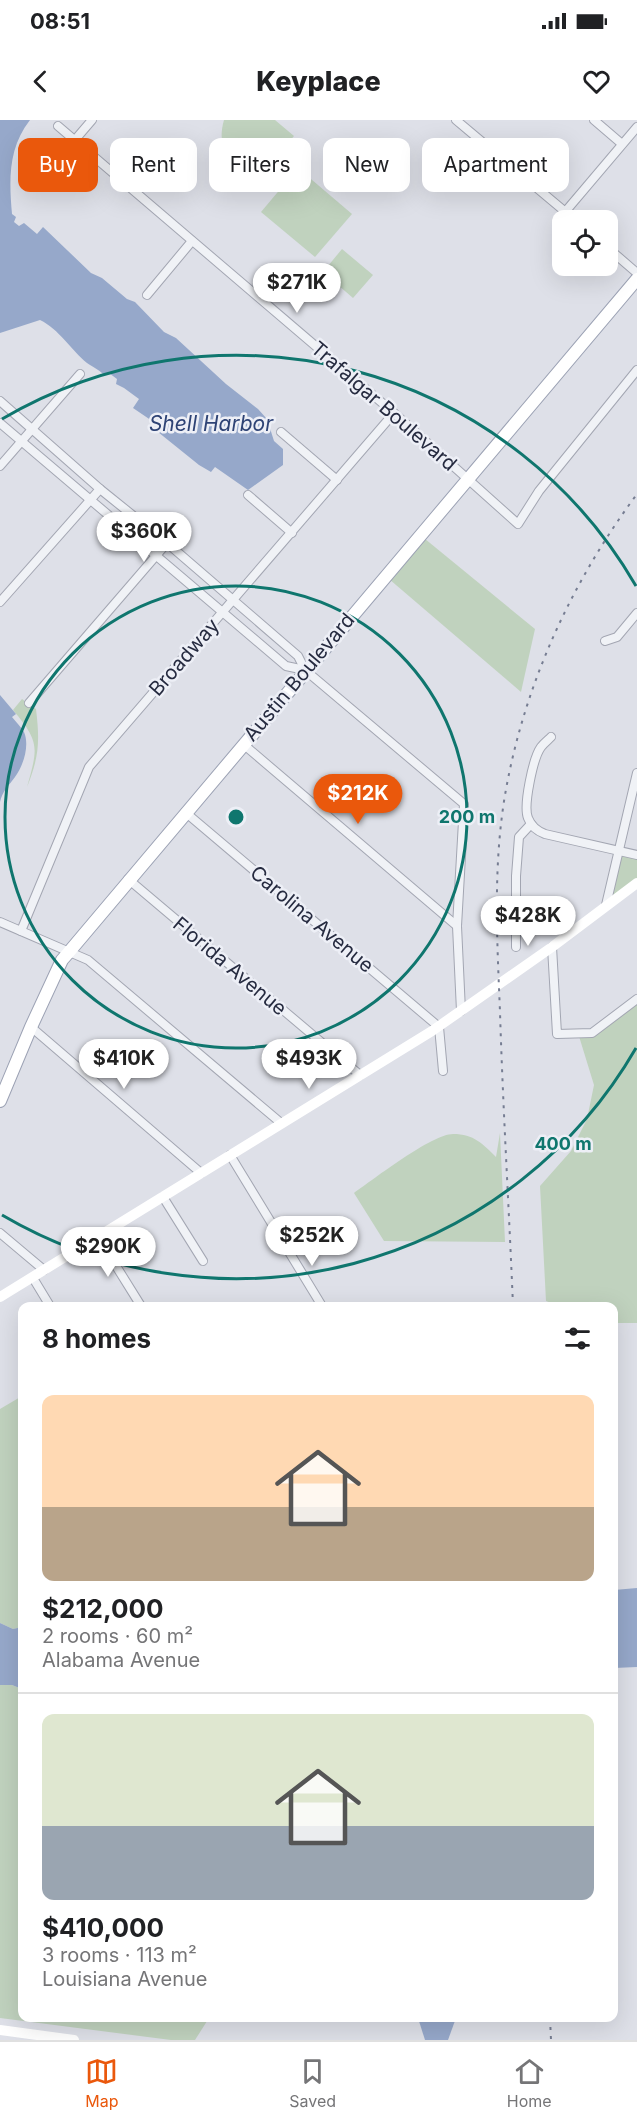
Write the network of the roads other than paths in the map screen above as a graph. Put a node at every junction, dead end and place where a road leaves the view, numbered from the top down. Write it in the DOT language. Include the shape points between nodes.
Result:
graph roads {
  1 [pos="92,120"];
  2 [pos="456,120"];
  3 [pos="596,122"];
  4 [pos="58,126"];
  5 [pos="637,127"];
  6 [pos="71,138"];
  7 [pos="77,138"];
  8 [pos="622,144"];
  9 [pos="98,161"];
  10 [pos="563,210"];
  11 [pos="567,210"];
  12 [pos="192,241"];
  13 [pos="618,257"];
  14 [pos="637,273"];
  15 [pos="637,279"];
  16 [pos="147,295"];
  17 [pos="637,370"];
  18 [pos="80,374"];
  19 [pos="0,401"];
  20 [pos="394,413"];
  21 [pos="0,423"];
  22 [pos="32,427"];
  23 [pos="281,432"];
  24 [pos="21,441"];
  25 [pos="0,466"];
  26 [pos="468,479"];
  27 [pos="337,480"];
  28 [pos="100,489"];
  29 [pos="248,495"];
  30 [pos="90,500"];
  31 [pos="292,533"];
  32 [pos="167,543"];
  33 [pos="156,557"];
  34 [pos="233,600"];
  35 [pos="0,602"];
  36 [pos="223,613"];
  37 [pos="637,613"];
  38 [pos="605,641"];
  39 [pos="305,670"];
  40 [pos="29,703"];
  41 [pos="552,737"];
  42 [pos="243,744"];
  43 [pos="637,773"];
  44 [pos="185,812"];
  45 [pos="531,824"];
  46 [pos="619,851"];
  47 [pos="637,855"];
  48 [pos="128,879"];
  49 [pos="637,883"];
  50 [pos="606,905"];
  51 [pos="0,922"];
  52 [pos="457,926"];
  53 [pos="21,931"];
  54 [pos="516,947"];
  55 [pos="552,947"];
  56 [pos="69,951"];
  57 [pos="637,999"];
  58 [pos="461,1011"];
  59 [pos="31,1027"];
  60 [pos="439,1027"];
  61 [pos="443,1071"];
  62 [pos="360,1075"];
  63 [pos="0,1101"];
  64 [pos="281,1123"];
  65 [pos="230,1155"];
  66 [pos="201,1173"];
  67 [pos="163,1197"];
  68 [pos="0,1233"];
  69 [pos="98,1237"];
  70 [pos="204,1261"];
  71 [pos="44,1270"];
  72 [pos="33,1278"];
  73 [pos="0,1297"];
  74 [pos="48,1302"];
  75 [pos="139,1302"];
  76 [pos="320,1302"];
  77 [pos="0,2030"];
  78 [pos="74,2040"];
  1 -- 7 [label="street"];
  2 -- 10 [label="street"];
  3 -- 8 [label="street"];
  4 -- 6 [label="street, Trafalgar Boulevard"];
  5 -- 8 [label="street"];
  8 -- 11 [label="street"];
  9 -- 12 [label="street, Trafalgar Boulevard"];
  12 -- 16 [label="street"];
  12 -- 20 [label="street, Trafalgar Boulevard"];
  13 -- 14 [label="street"];
  15 -- 26 [label="main road, Austin Boulevard"];
  17 -- 26 [label="street, Trafalgar Boulevard" via="539,491 518,524"];
  18 -- 22 [label="street"];
  19 -- 22 [label="street"];
  20 -- 26 [label="street, Trafalgar Boulevard"];
  20 -- 27 [label="street, Broadway"];
  21 -- 24 [label="street"];
  22 -- 24 [label="street"];
  22 -- 28 [label="street"];
  23 -- 27 [label="street"];
  24 -- 25 [label="street"];
  24 -- 30 [label="street"];
  26 -- 39 [label="main road, Austin Boulevard"];
  27 -- 31 [label="street, Broadway"];
  28 -- 30 [label="street"];
  28 -- 32 [label="street"];
  29 -- 31 [label="street"];
  30 -- 33 [label="street"];
  30 -- 35 [label="street"];
  31 -- 34 [label="street, Broadway"];
  32 -- 33 [label="street"];
  32 -- 34 [label="street"];
  33 -- 36 [label="street"];
  33 -- 40 [label="street"];
  34 -- 36 [label="street, Broadway"];
  34 -- 39 [label="street" via="298,656"];
  36 -- 39 [label="street" via="285,666"];
  36 -- 53 [label="street, Broadway" via="89,767"];
  37 -- 38 [label="street" via="617,637"];
  39 -- 42 [label="main road, Austin Boulevard"];
  39 -- 52 [label="street" via="464,804"];
  41 -- 45 [label="street" via="540,748 533,770 526,809"];
  42 -- 44 [label="main road, Austin Boulevard"];
  42 -- 52 [label="street"];
  43 -- 46 [label="street"];
  44 -- 48 [label="main road, Austin Boulevard"];
  44 -- 60 [label="street, Carolina Avenue"];
  45 -- 46 [label="street" via="545,834"];
  45 -- 54 [label="street" via="519,837"];
  46 -- 47 [label="street"];
  46 -- 50 [label="street"];
  48 -- 56 [label="main road, Austin Boulevard"];
  48 -- 62 [label="street, Florida Avenue"];
  49 -- 50 [label="main road"];
  50 -- 55 [label="main road"];
  51 -- 53 [label="street"];
  52 -- 58 [label="street"];
  53 -- 56 [label="street"];
  55 -- 57 [label="street" via="557,1034 592,1033"];
  55 -- 58 [label="main road"];
  56 -- 59 [label="main road, Austin Boulevard"];
  56 -- 64 [label="street" via="88,960"];
  58 -- 60 [label="main road"];
  59 -- 63 [label="main road, Austin Boulevard"];
  59 -- 66 [label="street"];
  60 -- 61 [label="street"];
  60 -- 62 [label="main road"];
  62 -- 64 [label="main road"];
  64 -- 65 [label="main road"];
  65 -- 66 [label="main road"];
  65 -- 76 [label="street"];
  66 -- 67 [label="main road"];
  67 -- 69 [label="main road"];
  67 -- 70 [label="street"];
  68 -- 71 [label="street"];
  69 -- 71 [label="main road"];
  69 -- 75 [label="street"];
  71 -- 72 [label="main road"];
  72 -- 73 [label="main road"];
  72 -- 74 [label="street"];
  77 -- 78 [label="main road"];
}
